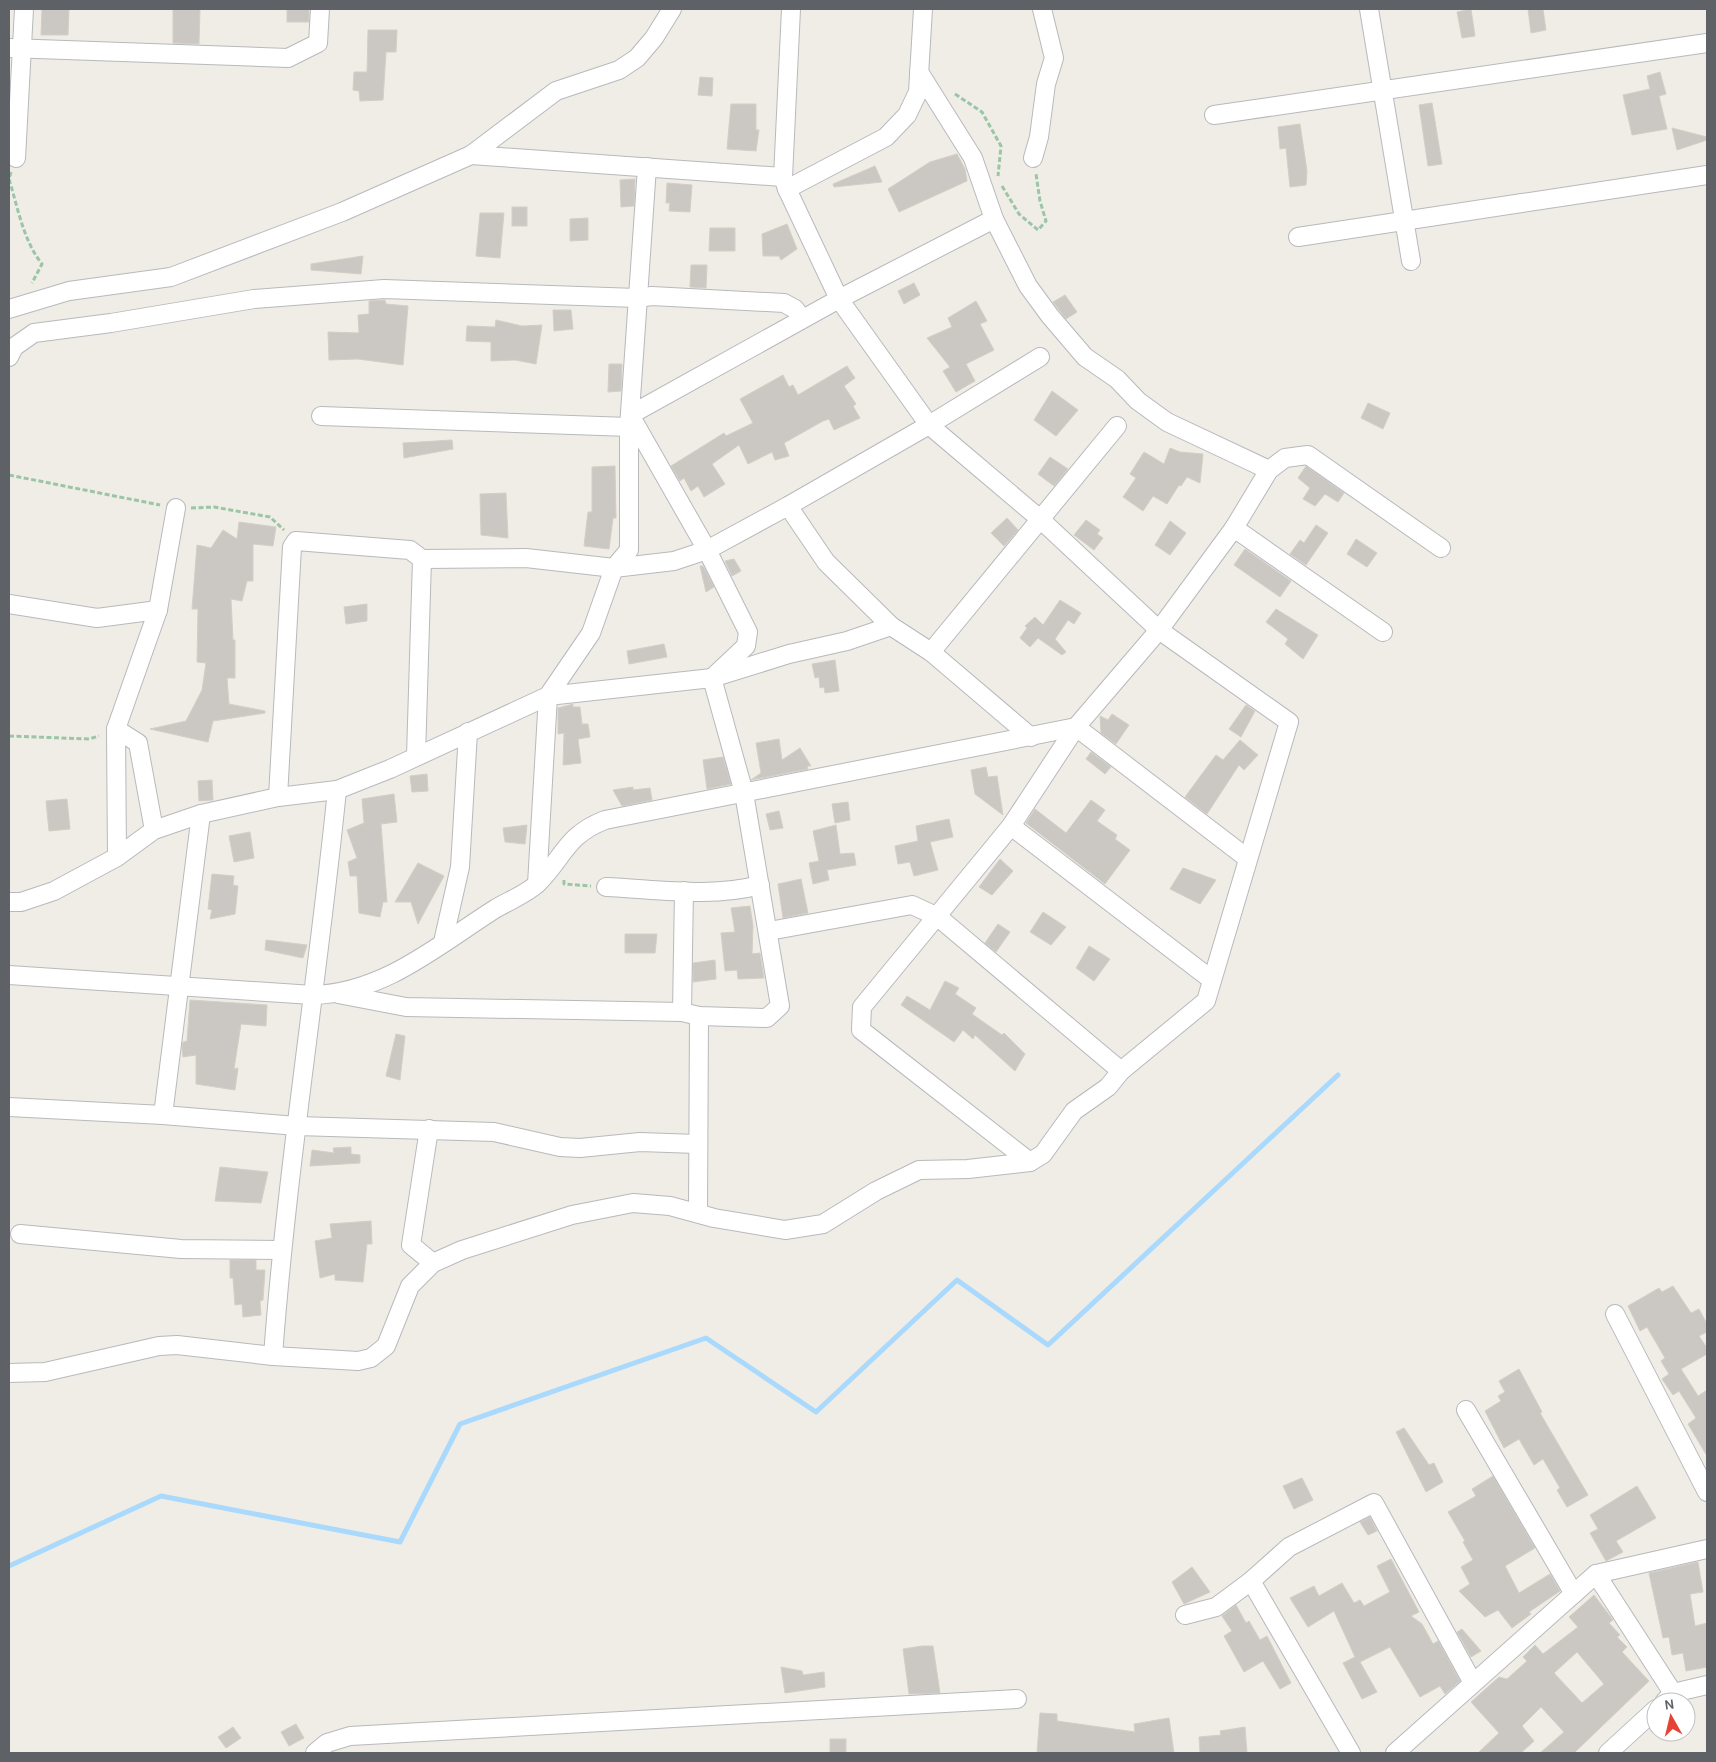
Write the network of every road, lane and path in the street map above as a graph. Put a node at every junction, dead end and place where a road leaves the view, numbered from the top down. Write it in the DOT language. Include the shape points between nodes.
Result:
graph roads {
  1 [pos="24,9"];
  2 [pos="320,9"];
  3 [pos="672,9"];
  4 [pos="792,9"];
  5 [pos="923,9"];
  6 [pos="1042,9"];
  7 [pos="1369,9"];
  8 [pos="1707,43"];
  9 [pos="16,48"];
  10 [pos="919,72"];
  11 [pos="1382,91"];
  12 [pos="952,93"];
  13 [pos="1214,115"];
  14 [pos="471,155"];
  15 [pos="16,158"];
  16 [pos="1033,158"];
  17 [pos="646,166"];
  18 [pos="1707,175"];
  19 [pos="9,179"];
  20 [pos="785,183"];
  21 [pos="994,219"];
  22 [pos="1404,221"];
  23 [pos="1298,237"];
  24 [pos="1412,261"];
  25 [pos="26,285"];
  26 [pos="637,298"];
  27 [pos="839,299"];
  28 [pos="9,309"];
  29 [pos="802,320"];
  30 [pos="9,357"];
  31 [pos="1040,357"];
  32 [pos="321,416"];
  33 [pos="928,425"];
  34 [pos="1116,426"];
  35 [pos="634,432"];
  36 [pos="1269,470"];
  37 [pos="9,475"];
  38 [pos="788,506"];
  39 [pos="176,508"];
  40 [pos="1040,519"];
  41 [pos="1234,528"];
  42 [pos="296,541"];
  43 [pos="1441,548"];
  44 [pos="707,550"];
  45 [pos="422,559"];
  46 [pos="614,568"];
  47 [pos="9,604"];
  48 [pos="158,610"];
  49 [pos="891,626"];
  50 [pos="1160,630"];
  51 [pos="1383,632"];
  52 [pos="930,652"];
  53 [pos="712,678"];
  54 [pos="548,696"];
  55 [pos="1076,727"];
  56 [pos="116,730"];
  57 [pos="468,732"];
  58 [pos="9,736"];
  59 [pos="1031,737"];
  60 [pos="416,756"];
  61 [pos="337,790"];
  62 [pos="744,793"];
  63 [pos="278,797"];
  64 [pos="201,814"];
  65 [pos="1011,826"];
  66 [pos="154,830"];
  67 [pos="117,857"];
  68 [pos="557,858"];
  69 [pos="1247,858"];
  70 [pos="537,884"];
  71 [pos="760,885"];
  72 [pos="606,887"];
  73 [pos="684,891"];
  74 [pos="9,902"];
  75 [pos="938,916"];
  76 [pos="769,931"];
  77 [pos="443,942"];
  78 [pos="9,976"];
  79 [pos="1212,980"];
  80 [pos="180,987"];
  81 [pos="338,994"];
  82 [pos="313,995"];
  83 [pos="682,1012"];
  84 [pos="699,1016"];
  85 [pos="1121,1071"];
  86 [pos="9,1107"];
  87 [pos="163,1116"];
  88 [pos="297,1126"];
  89 [pos="429,1129"];
  90 [pos="697,1144"];
  91 [pos="1030,1162"];
  92 [pos="698,1213"];
  93 [pos="20,1234"];
  94 [pos="281,1250"];
  95 [pos="433,1264"];
  96 [pos="1615,1314"];
  97 [pos="273,1356"];
  98 [pos="9,1373"];
  99 [pos="1466,1410"];
  100 [pos="1707,1492"];
  101 [pos="1707,1549"];
  102 [pos="1596,1574"];
  103 [pos="1251,1581"];
  104 [pos="1574,1594"];
  105 [pos="1184,1616"];
  106 [pos="1473,1683"];
  107 [pos="1707,1685"];
  108 [pos="1665,1692"];
  109 [pos="1686,1692"];
  110 [pos="1017,1699"];
  111 [pos="1646,1718"];
  112 [pos="315,1753"];
  113 [pos="1351,1753"];
  114 [pos="1395,1753"];
  115 [pos="1608,1753"];
  1 -- 9 [label="street"];
  2 -- 9 [label="street" via="318,43 288,58"];
  3 -- 14 [label="street" via="637,58 619,70 556,91"];
  4 -- 20 [label="street"];
  5 -- 10 [label="street"];
  6 -- 16 [label="street" via="1054,58"];
  7 -- 11 [label="street"];
  8 -- 11 [label="street"];
  9 -- 15 [label="street"];
  10 -- 20 [label="street" via="918,92 907,115 886,137"];
  10 -- 21 [label="street" via="973,158"];
  11 -- 13 [label="street"];
  11 -- 22 [label="street"];
  12 -- 16 [label="path" via="982,112 1001,146 998,178 1019,214 1038,230 1046,221"];
  14 -- 17 [label="street"];
  14 -- 28 [label="street" via="342,212 171,277 69,291"];
  15 -- 19 [label="path"];
  17 -- 20 [label="street"];
  17 -- 26 [label="street"];
  18 -- 22 [label="street"];
  19 -- 25 [label="path" via="23,229 42,264 34,282"];
  20 -- 27 [label="street"];
  21 -- 27 [label="street"];
  21 -- 36 [label="street" via="1028,286 1086,357 1167,422"];
  22 -- 23 [label="street"];
  22 -- 24 [label="street"];
  26 -- 29 [label="street" via="652,296 784,303 795,309"];
  26 -- 30 [label="street" via="384,289 254,299 34,333 14,347"];
  26 -- 35 [label="street"];
  27 -- 29 [label="street"];
  27 -- 33 [label="street"];
  29 -- 35 [label="street"];
  31 -- 33 [label="street"];
  32 -- 35 [label="street"];
  33 -- 38 [label="street"];
  33 -- 40 [label="street"];
  34 -- 40 [label="street"];
  35 -- 44 [label="street"];
  35 -- 46 [label="street" via="629,550"];
  36 -- 41 [label="street"];
  36 -- 43 [label="street" via="1285,458 1308,455"];
  37 -- 39 [label="path"];
  38 -- 44 [label="street"];
  38 -- 49 [label="street" via="826,562"];
  39 -- 42 [label="path" via="214,507 270,517"];
  39 -- 48 [label="street"];
  40 -- 50 [label="street"];
  40 -- 52 [label="street"];
  41 -- 50 [label="street"];
  41 -- 51 [label="street"];
  42 -- 45 [label="street" via="410,550"];
  42 -- 63 [label="street" via="292,547"];
  44 -- 46 [label="street" via="674,561"];
  44 -- 53 [label="street" via="748,632 746,646"];
  45 -- 46 [label="street" via="526,558"];
  45 -- 60 [label="street"];
  46 -- 54 [label="street" via="591,633"];
  47 -- 48 [label="street" via="97,618"];
  48 -- 56 [label="street"];
  49 -- 52 [label="street"];
  49 -- 53 [label="street"];
  50 -- 55 [label="street"];
  50 -- 69 [label="street" via="1289,722"];
  52 -- 59 [label="street"];
  53 -- 54 [label="street"];
  53 -- 62 [label="street"];
  54 -- 57 [label="street"];
  54 -- 70 [label="street"];
  55 -- 59 [label="street"];
  55 -- 65 [label="street"];
  55 -- 69 [label="street"];
  56 -- 58 [label="path" via="89,739"];
  56 -- 66 [label="street" via="138,742"];
  56 -- 67 [label="street"];
  57 -- 60 [label="street"];
  57 -- 77 [label="street" via="460,867"];
  59 -- 62 [label="street"];
  60 -- 61 [label="street"];
  61 -- 63 [label="street"];
  61 -- 82 [label="street" via="325,915"];
  62 -- 68 [label="street" via="605,820 589,826 575,837"];
  62 -- 71 [label="street"];
  63 -- 64 [label="street"];
  64 -- 66 [label="street"];
  64 -- 80 [label="street"];
  65 -- 75 [label="street"];
  65 -- 79 [label="street"];
  66 -- 67 [label="street"];
  67 -- 74 [label="street" via="54,891 21,902"];
  68 -- 70 [label="street"];
  68 -- 72 [label="path" via="564,868 564,884"];
  69 -- 79 [label="street"];
  70 -- 77 [label="street"];
  71 -- 73 [label="street" via="740,891"];
  71 -- 76 [label="street"];
  72 -- 73 [label="street"];
  73 -- 83 [label="street"];
  75 -- 76 [label="street" via="912,905"];
  75 -- 85 [label="street"];
  75 -- 91 [label="street" via="862,1008 861,1030"];
  76 -- 84 [label="street" via="780,1006 767,1018"];
  77 -- 81 [label="street" via="374,984"];
  78 -- 80 [label="street"];
  79 -- 85 [label="street" via="1206,1001"];
  80 -- 82 [label="street"];
  80 -- 87 [label="street"];
  81 -- 82 [label="street"];
  81 -- 83 [label="street" via="406,1007"];
  82 -- 88 [label="street"];
  83 -- 84 [label="street"];
  84 -- 90 [label="street"];
  85 -- 91 [label="street" via="1108,1087 1074,1112 1043,1154"];
  86 -- 87 [label="street"];
  87 -- 88 [label="street"];
  88 -- 89 [label="street"];
  88 -- 94 [label="street"];
  89 -- 90 [label="street" via="494,1132 560,1147 640,1142"];
  89 -- 95 [label="street" via="411,1245"];
  90 -- 92 [label="street"];
  91 -- 92 [label="street" via="968,1169 919,1170 876,1191 823,1224 785,1230"];
  92 -- 95 [label="street" via="670,1206 633,1203 572,1215 462,1250"];
  93 -- 94 [label="street" via="181,1249"];
  94 -- 97 [label="street"];
  95 -- 97 [label="street" via="410,1286 386,1346 371,1358 358,1362"];
  96 -- 100 [label="street"];
  97 -- 98 [label="street" via="177,1345 159,1346 45,1372"];
  99 -- 104 [label="street"];
  101 -- 102 [label="street"];
  102 -- 104 [label="street"];
  102 -- 108 [label="street"];
  103 -- 105 [label="street" via="1216,1607"];
  103 -- 106 [label="street" via="1289,1547 1374,1503"];
  103 -- 113 [label="street"];
  104 -- 106 [label="street"];
  106 -- 114 [label="street"];
  107 -- 109 [label="street"];
  110 -- 112 [label="street" via="350,1736 327,1743"];
  111 -- 115 [label="street"];
}
